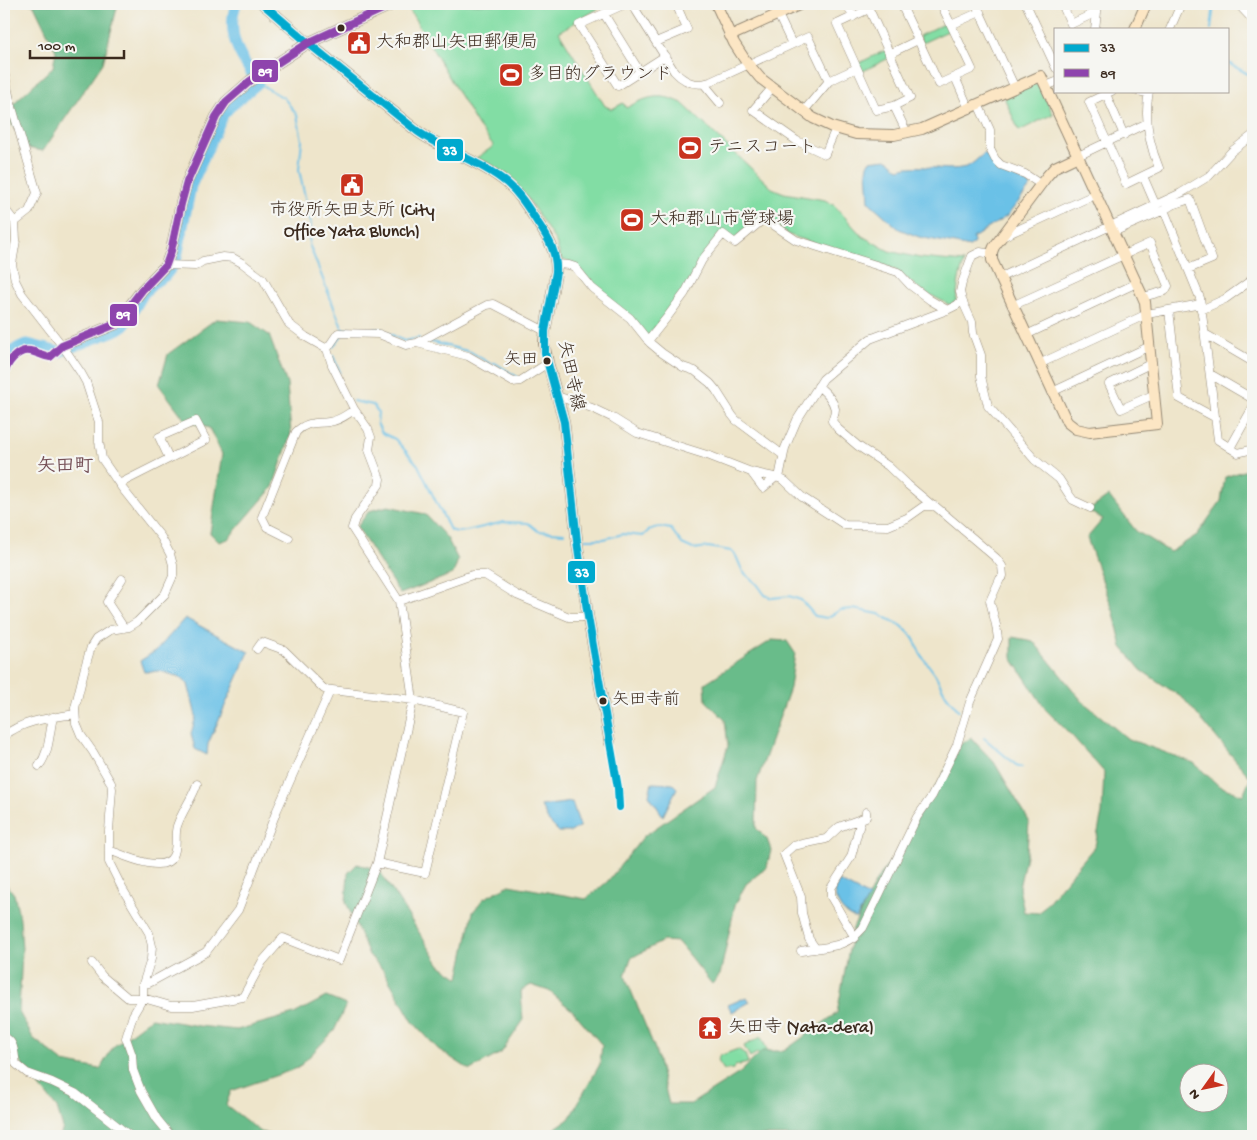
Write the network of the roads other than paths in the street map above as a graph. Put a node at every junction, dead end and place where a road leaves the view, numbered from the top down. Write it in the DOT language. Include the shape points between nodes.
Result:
graph roads {
  1 [pos="263,4"];
  2 [pos="372,4"];
  3 [pos="393,4"];
  4 [pos="626,4"];
  5 [pos="632,4"];
  6 [pos="676,4"];
  7 [pos="716,4"];
  8 [pos="773,4"];
  9 [pos="801,4"];
  10 [pos="847,4"];
  11 [pos="901,4"];
  12 [pos="941,4"];
  13 [pos="976,4"];
  14 [pos="1026,4"];
  15 [pos="1062,4"];
  16 [pos="1146,4"];
  17 [pos="1181,4"];
  18 [pos="1238,4"];
  19 [pos="1097,8"];
  20 [pos="980,12"];
  21 [pos="604,14"];
  22 [pos="778,14"];
  23 [pos="367,16"];
  24 [pos="853,17"];
  25 [pos="1253,20"];
  26 [pos="951,25"];
  27 [pos="1095,28"];
  28 [pos="1138,28"];
  29 [pos="1170,28"];
  30 [pos="730,36"];
  31 [pos="918,40"];
  32 [pos="656,42"];
  33 [pos="308,43"];
  34 [pos="792,44"];
  35 [pos="890,54"];
  36 [pos="665,56"];
  37 [pos="1054,64"];
  38 [pos="748,65"];
  39 [pos="857,68"];
  40 [pos="1054,69"];
  41 [pos="4,72"];
  42 [pos="640,72"];
  43 [pos="1041,76"];
  44 [pos="955,77"];
  45 [pos="828,81"];
  46 [pos="1054,83"];
  47 [pos="704,84"];
  48 [pos="1046,86"];
  49 [pos="772,88"];
  50 [pos="1015,88"];
  51 [pos="1149,92"];
  52 [pos="1109,93"];
  53 [pos="7,101"];
  54 [pos="720,103"];
  55 [pos="894,106"];
  56 [pos="974,106"];
  57 [pos="803,112"];
  58 [pos="1147,123"];
  59 [pos="836,128"];
  60 [pos="907,133"];
  61 [pos="1124,134"];
  62 [pos="1253,135"];
  63 [pos="1107,142"];
  64 [pos="1078,156"];
  65 [pos="1143,176"];
  66 [pos="1040,184"];
  67 [pos="1096,194"];
  68 [pos="1156,206"];
  69 [pos="4,208"];
  70 [pos="1164,210"];
  71 [pos="15,222"];
  72 [pos="1112,229"];
  73 [pos="1001,238"];
  74 [pos="992,254"];
  75 [pos="1124,254"];
  76 [pos="557,264"];
  77 [pos="166,265"];
  78 [pos="1188,269"];
  79 [pos="1000,278"];
  80 [pos="1253,279"];
  81 [pos="1137,283"];
  82 [pos="1143,297"];
  83 [pos="962,300"];
  84 [pos="1012,306"];
  85 [pos="1201,307"];
  86 [pos="946,310"];
  87 [pos="1169,310"];
  88 [pos="1147,314"];
  89 [pos="545,331"];
  90 [pos="1204,334"];
  91 [pos="1026,335"];
  92 [pos="421,341"];
  93 [pos="648,341"];
  94 [pos="1150,346"];
  95 [pos="327,349"];
  96 [pos="61,350"];
  97 [pos="1253,362"];
  98 [pos="5,363"];
  99 [pos="548,363"];
  100 [pos="1039,364"];
  101 [pos="1152,364"];
  102 [pos="4,374"];
  103 [pos="1210,374"];
  104 [pos="818,386"];
  105 [pos="1052,392"];
  106 [pos="1155,394"];
  107 [pos="557,396"];
  108 [pos="1253,399"];
  109 [pos="1253,407"];
  110 [pos="354,410"];
  111 [pos="1216,418"];
  112 [pos="1230,448"];
  113 [pos="1253,448"];
  114 [pos="783,455"];
  115 [pos="170,458"];
  116 [pos="751,472"];
  117 [pos="777,477"];
  118 [pos="119,484"];
  119 [pos="933,506"];
  120 [pos="1090,508"];
  121 [pos="289,538"];
  122 [pos="122,579"];
  123 [pos="399,601"];
  124 [pos="588,617"];
  125 [pos="124,628"];
  126 [pos="257,649"];
  127 [pos="330,691"];
  128 [pos="413,700"];
  129 [pos="75,714"];
  130 [pos="53,717"];
  131 [pos="4,736"];
  132 [pos="610,743"];
  133 [pos="39,766"];
  134 [pos="197,784"];
  135 [pos="618,807"];
  136 [pos="866,812"];
  137 [pos="860,820"];
  138 [pos="109,850"];
  139 [pos="377,862"];
  140 [pos="855,938"];
  141 [pos="816,949"];
  142 [pos="801,952"];
  143 [pos="92,963"];
  144 [pos="143,984"];
  145 [pos="143,998"];
  146 [pos="4,1037"];
  147 [pos="130,1136"];
  148 [pos="171,1136"];
  1 -- 33 [label="street, 矢田寺線"];
  2 -- 23 [label="street"];
  3 -- 23 [label="street"];
  4 -- 21 [label="street"];
  5 -- 32 [label="street"];
  6 -- 32 [label="street" via="687,29"];
  7 -- 30 [label="street"];
  8 -- 22 [label="street"];
  9 -- 22 [label="street"];
  10 -- 24 [label="street"];
  11 -- 31 [label="street"];
  12 -- 26 [label="street"];
  13 -- 20 [label="street"];
  14 -- 37 [label="street"];
  15 -- 19 [label="street" via="1071,24"];
  16 -- 28 [label="street"];
  17 -- 29 [label="street"];
  18 -- 25 [label="street"];
  19 -- 27 [label="street"];
  20 -- 26 [label="street"];
  20 -- 50 [label="street"];
  21 -- 42 [label="street"];
  21 -- 42 [label="street" via="579,25 618,86"];
  22 -- 30 [label="street"];
  22 -- 34 [label="street"];
  23 -- 33 [label="street"];
  24 -- 35 [label="street" via="869,9"];
  24 -- 39 [label="street" via="837,24"];
  26 -- 44 [label="street" via="972,69"];
  30 -- 38 [label="street"];
  31 -- 35 [label="street"];
  31 -- 44 [label="street" via="939,84"];
  32 -- 36 [label="street"];
  33 -- 76 [label="street, 矢田寺線" via="425,137 507,183 520,196 547,236"];
  33 -- 77 [label="street" via="254,78 221,109 184,190"];
  34 -- 38 [label="street"];
  34 -- 45 [label="street" via="808,37"];
  35 -- 55 [label="street" via="910,98"];
  36 -- 42 [label="street"];
  36 -- 47 [label="street" via="681,78 688,83"];
  38 -- 47 [label="street"];
  38 -- 49 [label="street"];
  39 -- 45 [label="street"];
  39 -- 55 [label="street" via="876,110"];
  40 -- 43 [label="street"];
  41 -- 53 [label="street"];
  43 -- 48 [label="street"];
  43 -- 50 [label="street"];
  44 -- 56 [label="street"];
  45 -- 57 [label="street"];
  46 -- 48 [label="street"];
  47 -- 54 [label="street"];
  48 -- 64 [label="street"];
  49 -- 57 [label="street"];
  49 -- 59 [label="street" via="753,110 797,142 824,154"];
  50 -- 56 [label="street"];
  51 -- 58 [label="street"];
  52 -- 61 [label="street"];
  52 -- 63 [label="street" via="1089,102"];
  53 -- 71 [label="street" via="37,193 29,211"];
  55 -- 60 [label="street"];
  56 -- 60 [label="street"];
  56 -- 66 [label="street" via="990,130 990,149 995,159 1001,166 1025,174"];
  57 -- 59 [label="street"];
  58 -- 61 [label="street"];
  58 -- 65 [label="street" via="1159,168"];
  59 -- 60 [label="street" via="870,135"];
  61 -- 63 [label="street"];
  62 -- 68 [label="street" via="1232,151 1209,176"];
  63 -- 64 [label="street"];
  63 -- 65 [label="street" via="1126,184"];
  64 -- 66 [label="street" via="1056,167"];
  64 -- 67 [label="street"];
  65 -- 68 [label="street"];
  66 -- 73 [label="street"];
  67 -- 72 [label="street"];
  67 -- 73 [label="street"];
  68 -- 72 [label="street"];
  69 -- 71 [label="street"];
  70 -- 72 [label="street"];
  70 -- 78 [label="street"];
  70 -- 78 [label="street" via="1190,199 1212,259"];
  71 -- 96 [label="street" via="14,280"];
  72 -- 75 [label="street"];
  72 -- 79 [label="street"];
  73 -- 74 [label="street"];
  74 -- 79 [label="street"];
  74 -- 83 [label="street" via="980,252 972,256 962,283"];
  75 -- 81 [label="street"];
  75 -- 82 [label="street" via="1150,243 1168,286"];
  75 -- 84 [label="street"];
  76 -- 89 [label="street, 矢田寺線"];
  76 -- 93 [label="street" via="575,267 592,288 630,318"];
  77 -- 95 [label="street" via="195,266 203,261 233,258 263,279 289,324"];
  77 -- 96 [label="street" via="116,324"];
  78 -- 85 [label="street"];
  79 -- 84 [label="street"];
  80 -- 85 [label="street" via="1225,299"];
  81 -- 82 [label="street"];
  81 -- 91 [label="street"];
  82 -- 88 [label="street"];
  83 -- 86 [label="street"];
  83 -- 120 [label="street" via="982,359 981,376 991,410 1035,460 1059,478 1073,500"];
  84 -- 91 [label="street"];
  85 -- 87 [label="street"];
  85 -- 90 [label="street"];
  86 -- 93 [label="street" via="898,272 796,240 766,216 735,244 723,234"];
  86 -- 104 [label="street" via="870,339"];
  87 -- 88 [label="street"];
  87 -- 111 [label="street" via="1179,398"];
  88 -- 94 [label="street"];
  88 -- 100 [label="street"];
  89 -- 92 [label="street" via="493,304 487,304"];
  89 -- 99 [label="street, 矢田寺線"];
  90 -- 97 [label="street"];
  90 -- 103 [label="street"];
  91 -- 100 [label="street"];
  92 -- 95 [label="street" via="406,346 379,334 343,332 338,333"];
  92 -- 99 [label="street" via="468,356 513,382"];
  93 -- 114 [label="street" via="678,365 695,371 710,383 736,420"];
  94 -- 101 [label="street"];
  94 -- 105 [label="street"];
  95 -- 110 [label="street"];
  96 -- 98 [label="street" via="50,357 28,350"];
  96 -- 118 [label="street" via="86,382 99,422 102,459"];
  98 -- 102 [label="street"];
  99 -- 107 [label="street, 矢田寺線"];
  100 -- 105 [label="street"];
  101 -- 106 [label="street"];
  101 -- 106 [label="street" via="1109,384 1121,409"];
  103 -- 108 [label="street"];
  103 -- 111 [label="street"];
  104 -- 114 [label="street" via="797,420"];
  104 -- 119 [label="street" via="830,399 835,411 832,421 838,429 892,469"];
  105 -- 106 [label="street" via="1067,422 1076,429 1090,432 1158,424"];
  107 -- 116 [label="street" via="592,408 637,433"];
  107 -- 124 [label="street, 矢田寺線" via="564,422"];
  109 -- 112 [label="street"];
  110 -- 121 [label="street" via="330,422 303,425 296,432 262,517 267,527"];
  110 -- 123 [label="street" via="371,436 369,450 380,479 352,528"];
  111 -- 112 [label="street" via="1218,440"];
  112 -- 113 [label="street" via="1238,453"];
  114 -- 117 [label="street"];
  115 -- 115 [label="street" via="206,440 196,421 159,437"];
  115 -- 118 [label="street"];
  116 -- 117 [label="street"];
  116 -- 117 [label="street" via="763,488"];
  117 -- 119 [label="street" via="845,525 888,526 924,506"];
  118 -- 125 [label="street" via="161,537 173,565 173,576 165,594 137,622"];
  119 -- 140 [label="street" via="1002,566 1003,576 990,601 998,638 941,780 917,817 864,928"];
  122 -- 125 [label="street" via="107,602"];
  123 -- 124 [label="street" via="472,575 485,575 518,595 569,617"];
  123 -- 128 [label="street"];
  124 -- 132 [label="street, 矢田寺線"];
  125 -- 129 [label="street" via="110,630 96,639 91,647"];
  126 -- 127 [label="street" via="262,642 284,650"];
  127 -- 128 [label="street"];
  127 -- 144 [label="street" via="277,810 238,910 206,952"];
  128 -- 139 [label="street"];
  128 -- 139 [label="street" via="463,712 425,874"];
  129 -- 130 [label="street"];
  129 -- 138 [label="street" via="81,735 110,783"];
  130 -- 131 [label="street" via="18,726"];
  130 -- 133 [label="street" via="48,747"];
  132 -- 135 [label="street"];
  134 -- 138 [label="street" via="177,826 176,849 169,862 153,864"];
  136 -- 137 [label="street" via="866,817"];
  137 -- 140 [label="street" via="851,857 831,888 831,897"];
  137 -- 141 [label="street" via="839,827 826,839 793,846 784,854 801,897 809,939"];
  138 -- 144 [label="street" via="109,862 151,938 151,959"];
  139 -- 145 [label="street" via="339,960 283,938 262,962 243,997 193,1006 171,1006"];
  140 -- 141 [label="street"];
  141 -- 142 [label="street"];
  143 -- 145 [label="street" via="128,998"];
  144 -- 145 [label="street"];
  145 -- 148 [label="street" via="133,1015 126,1038 141,1091"];
  146 -- 147 [label="street" via="13,1045 16,1064 27,1073 75,1093"];
}
